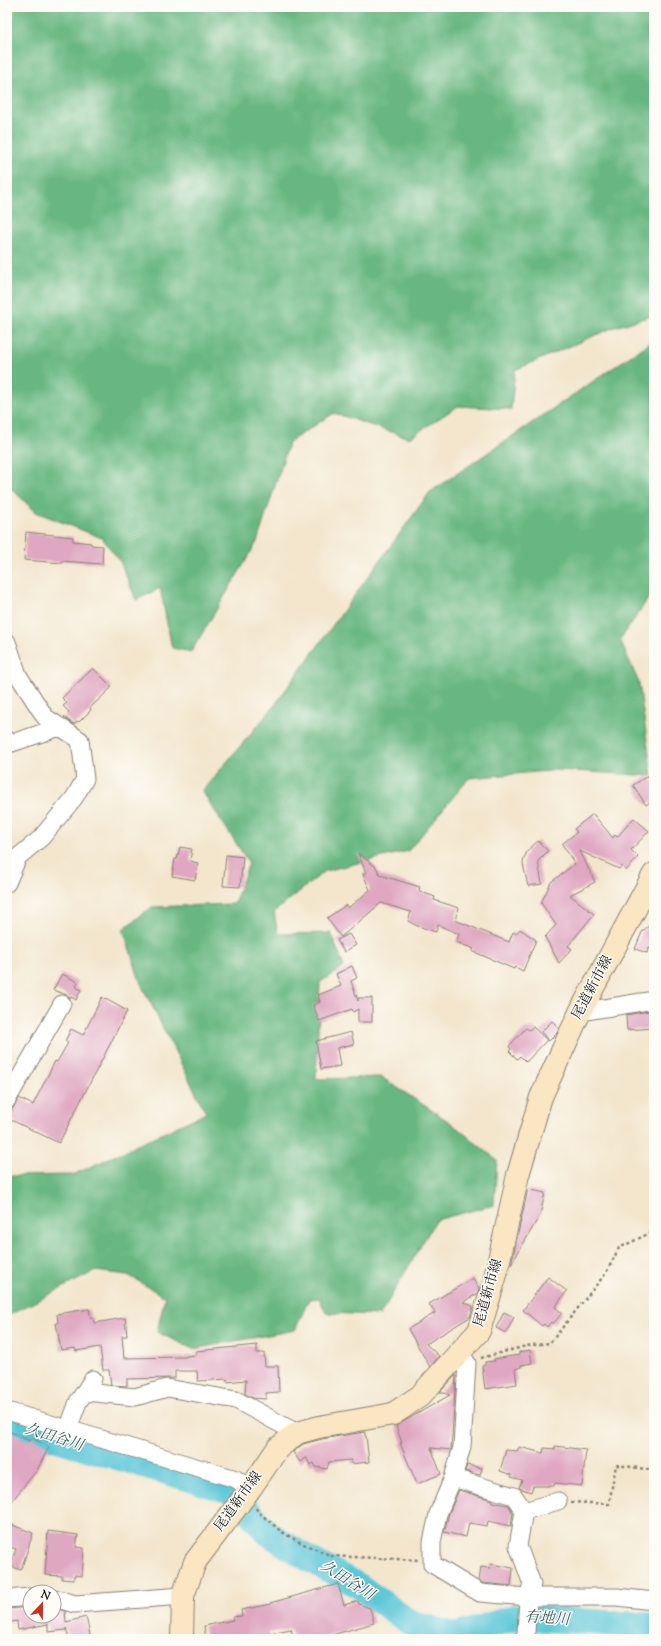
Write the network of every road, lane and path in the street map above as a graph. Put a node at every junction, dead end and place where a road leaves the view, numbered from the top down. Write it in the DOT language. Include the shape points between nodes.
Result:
graph roads {
  1 [pos="7,642"];
  2 [pos="60,727"];
  3 [pos="7,740"];
  4 [pos="654,874"];
  5 [pos="7,883"];
  6 [pos="654,1000"];
  7 [pos="62,1004"];
  8 [pos="580,1012"];
  9 [pos="7,1100"];
  10 [pos="654,1231"];
  11 [pos="463,1358"];
  12 [pos="7,1411"];
  13 [pos="68,1429"];
  14 [pos="297,1433"];
  15 [pos="654,1470"];
  16 [pos="453,1478"];
  17 [pos="250,1489"];
  18 [pos="558,1501"];
  19 [pos="524,1511"];
  20 [pos="432,1564"];
  21 [pos="183,1596"];
  22 [pos="528,1597"];
  23 [pos="22,1598"];
  24 [pos="7,1600"];
  25 [pos="62,1600"];
  26 [pos="654,1601"];
  27 [pos="524,1636"];
  28 [pos="182,1639"];
  1 -- 2 [label="street" via="18,675 46,717"];
  2 -- 3 [label="street" via="12,743"];
  2 -- 5 [label="street" via="80,740 85,778 74,798 41,838 18,857"];
  4 -- 8 [label="main road, 尾道新市線"];
  6 -- 8 [label="street"];
  7 -- 9 [label="street"];
  8 -- 11 [label="main road, 尾道新市線" via="541,1097 518,1175 495,1278 480,1331"];
  10 -- 11 [label="path" via="619,1248 606,1273 550,1343"];
  11 -- 14 [label="main road, 尾道新市線" via="420,1396 393,1414"];
  11 -- 16 [label="street" via="462,1447"];
  12 -- 13 [label="street"];
  13 -- 14 [label="street" via="78,1402 89,1385 135,1397 166,1388 236,1400"];
  13 -- 17 [label="street" via="236,1479"];
  14 -- 17 [label="main road, 尾道新市線" via="278,1448"];
  15 -- 18 [label="path" via="616,1465 609,1504"];
  16 -- 19 [label="street" via="514,1496"];
  16 -- 20 [label="street" via="438,1514 432,1542"];
  17 -- 20 [label="path" via="251,1501 258,1512 282,1532 332,1556 422,1560"];
  17 -- 21 [label="main road, 尾道新市線" via="195,1562"];
  18 -- 19 [label="street"];
  19 -- 22 [label="street" via="518,1546 532,1584"];
  20 -- 22 [label="street" via="480,1593"];
  21 -- 25 [label="street" via="75,1604"];
  21 -- 28 [label="main road, 尾道新市線"];
  22 -- 26 [label="street" via="617,1597"];
  22 -- 27 [label="street"];
  23 -- 24 [label="street"];
}
